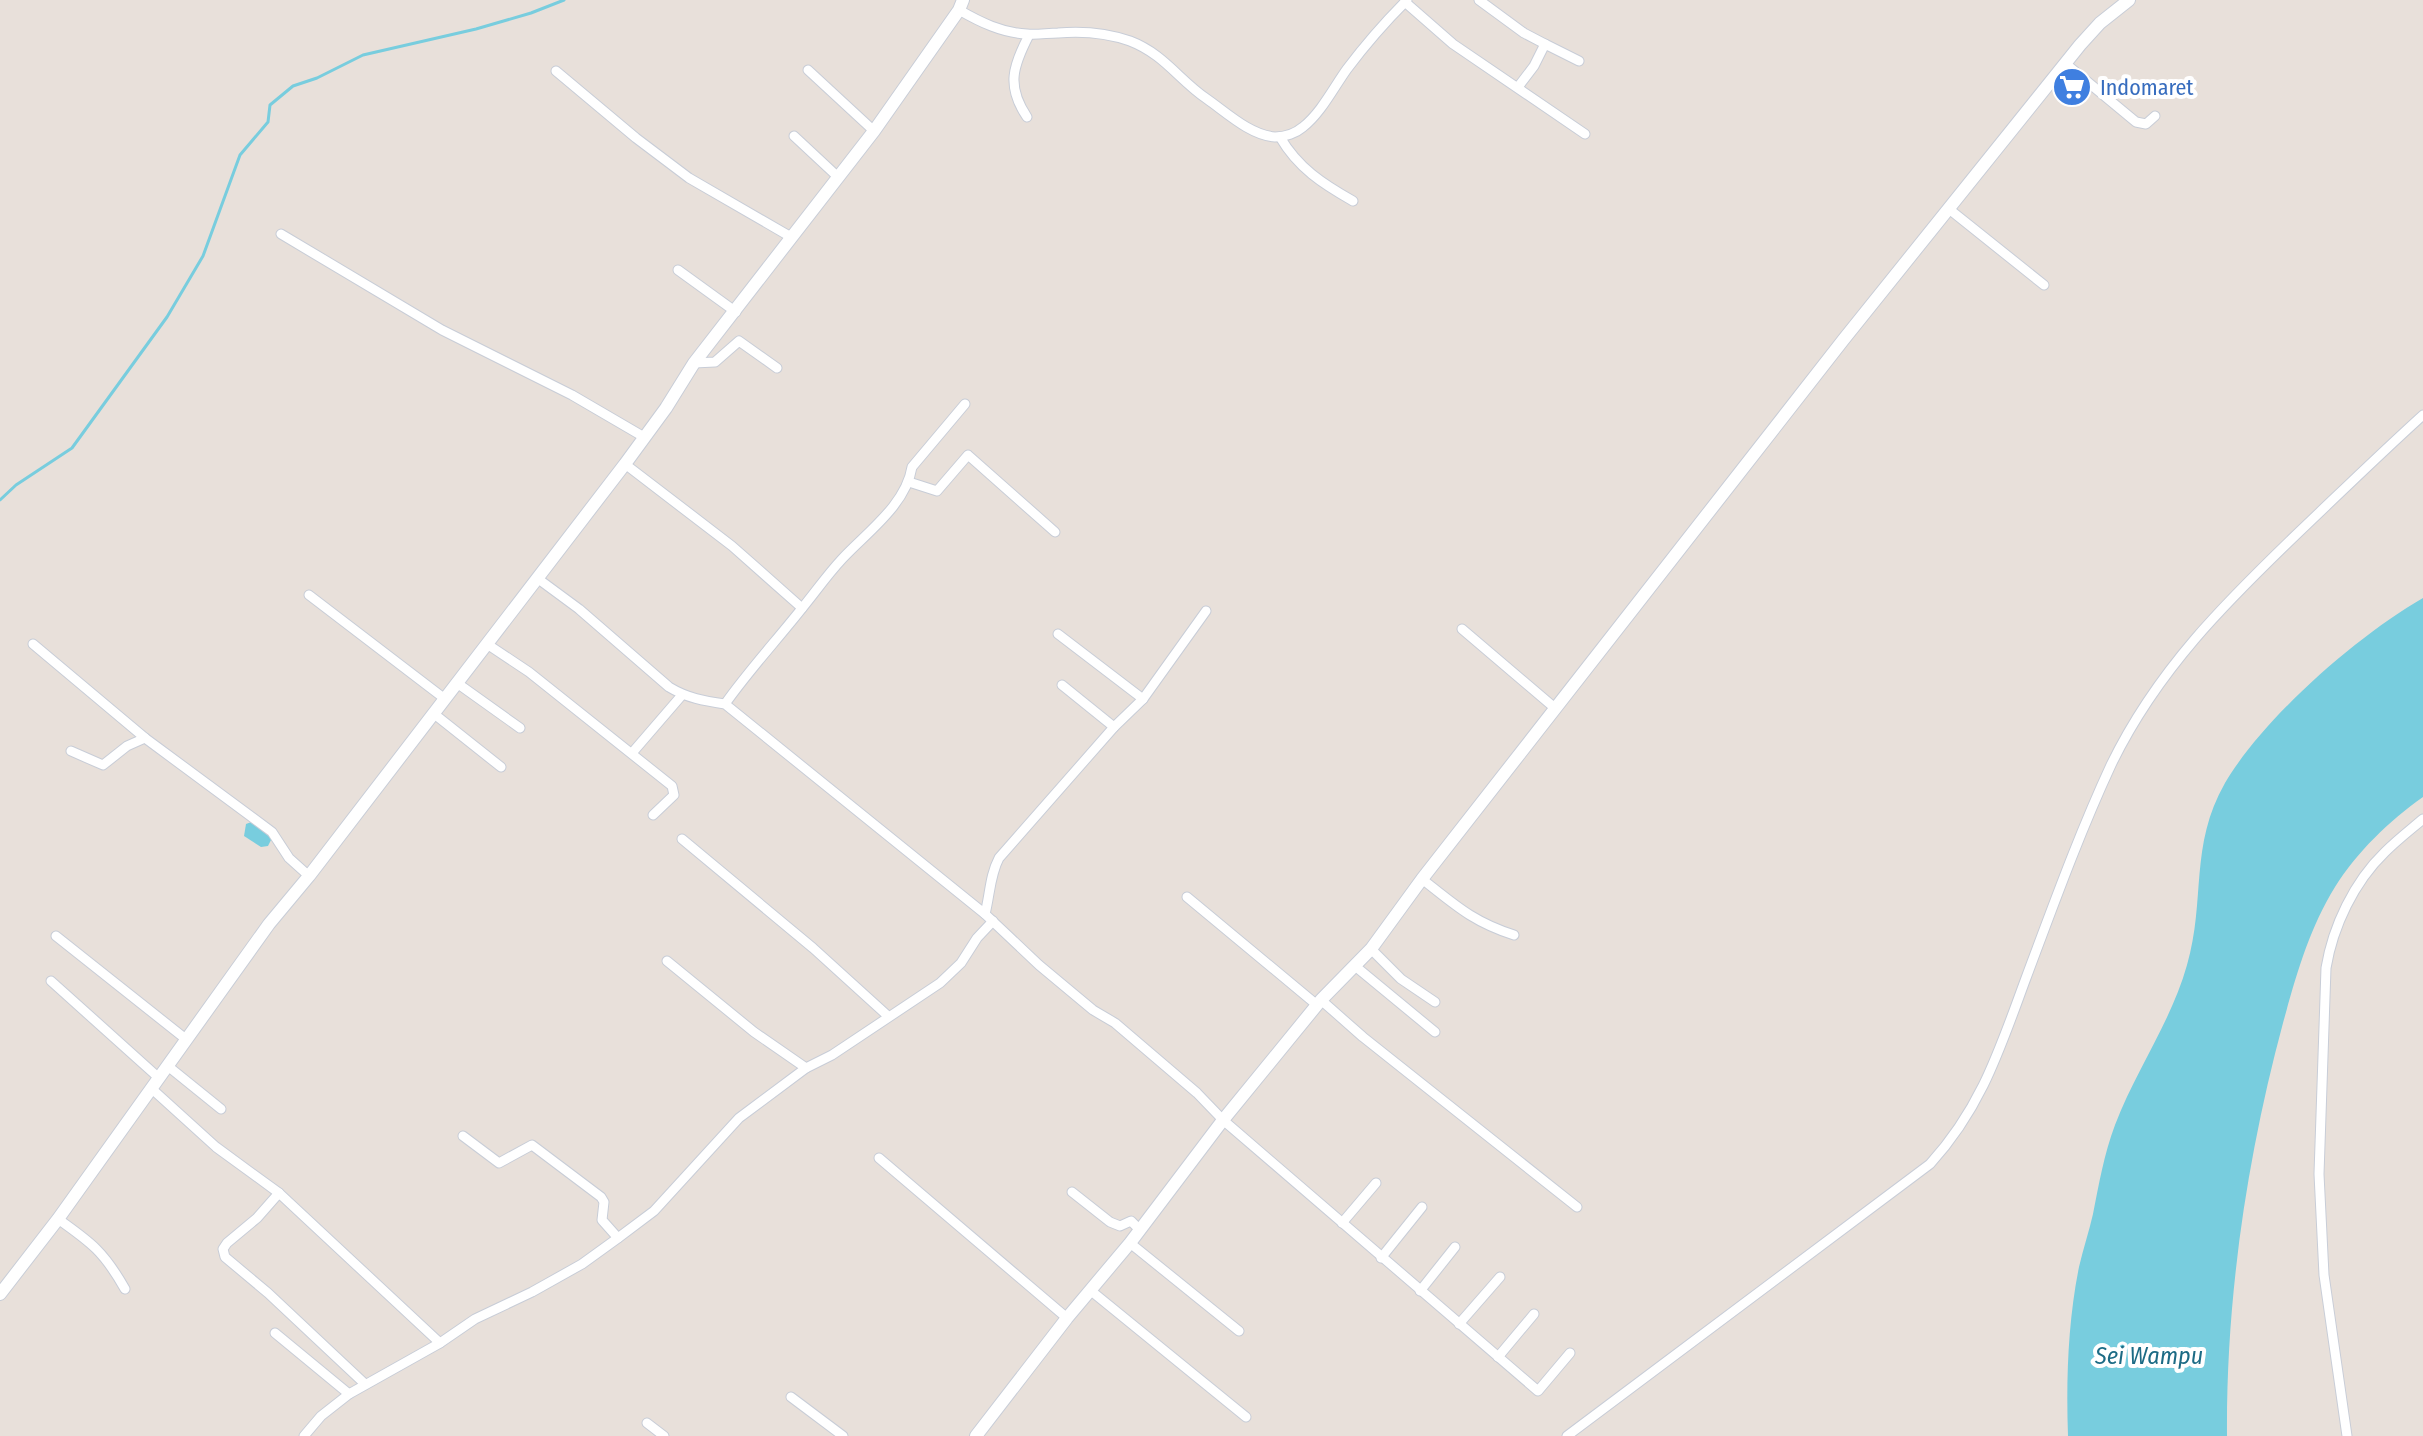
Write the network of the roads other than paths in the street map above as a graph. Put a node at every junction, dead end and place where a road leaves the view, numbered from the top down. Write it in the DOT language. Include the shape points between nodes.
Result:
graph roads {
  1 [pos="1479,0"];
  2 [pos="1406,1"];
  3 [pos="2125,1"];
  4 [pos="961,5"];
  5 [pos="1029,35"];
  6 [pos="1545,44"];
  7 [pos="1579,61"];
  8 [pos="2066,64"];
  9 [pos="808,70"];
  10 [pos="556,71"];
  11 [pos="1518,87"];
  12 [pos="2155,116"];
  13 [pos="1027,117"];
  14 [pos="874,131"];
  15 [pos="1585,134"];
  16 [pos="794,136"];
  17 [pos="1280,137"];
  18 [pos="838,177"];
  19 [pos="1353,201"];
  20 [pos="1949,209"];
  21 [pos="281,234"];
  22 [pos="791,237"];
  23 [pos="678,270"];
  24 [pos="2044,285"];
  25 [pos="736,312"];
  26 [pos="694,363"];
  27 [pos="777,368"];
  28 [pos="965,404"];
  29 [pos="2423,415"];
  30 [pos="644,437"];
  31 [pos="625,464"];
  32 [pos="909,482"];
  33 [pos="1055,532"];
  34 [pos="537,578"];
  35 [pos="309,595"];
  36 [pos="802,608"];
  37 [pos="1206,611"];
  38 [pos="1462,629"];
  39 [pos="1058,634"];
  40 [pos="33,644"];
  41 [pos="487,644"];
  42 [pos="457,683"];
  43 [pos="1062,685"];
  44 [pos="682,695"];
  45 [pos="445,699"];
  46 [pos="1143,699"];
  47 [pos="725,704"];
  48 [pos="1556,709"];
  49 [pos="433,713"];
  50 [pos="1114,727"];
  51 [pos="520,728"];
  52 [pos="145,738"];
  53 [pos="71,751"];
  54 [pos="632,753"];
  55 [pos="501,767"];
  56 [pos="653,815"];
  57 [pos="2423,819"];
  58 [pos="682,839"];
  59 [pos="309,876"];
  60 [pos="1422,879"];
  61 [pos="1187,897"];
  62 [pos="985,914"];
  63 [pos="993,921"];
  64 [pos="1514,935"];
  65 [pos="56,936"];
  66 [pos="1371,949"];
  67 [pos="667,961"];
  68 [pos="1355,966"];
  69 [pos="51,981"];
  70 [pos="1319,1002"];
  71 [pos="1435,1002"];
  72 [pos="888,1016"];
  73 [pos="1435,1032"];
  74 [pos="187,1040"];
  75 [pos="169,1067"];
  76 [pos="806,1068"];
  77 [pos="155,1084"];
  78 [pos="221,1109"];
  79 [pos="1223,1120"];
  80 [pos="463,1136"];
  81 [pos="879,1158"];
  82 [pos="1376,1183"];
  83 [pos="1072,1192"];
  84 [pos="279,1193"];
  85 [pos="1422,1207"];
  86 [pos="1577,1207"];
  87 [pos="58,1219"];
  88 [pos="1342,1223"];
  89 [pos="1139,1229"];
  90 [pos="618,1238"];
  91 [pos="1130,1243"];
  92 [pos="1455,1247"];
  93 [pos="1381,1258"];
  94 [pos="1500,1277"];
  95 [pos="125,1289"];
  96 [pos="1090,1290"];
  97 [pos="1420,1291"];
  98 [pos="0,1294"];
  99 [pos="1534,1314"];
  100 [pos="1067,1318"];
  101 [pos="1459,1324"];
  102 [pos="1239,1331"];
  103 [pos="275,1333"];
  104 [pos="440,1343"];
  105 [pos="1570,1353"];
  106 [pos="1498,1357"];
  107 [pos="365,1384"];
  108 [pos="349,1394"];
  109 [pos="791,1397"];
  110 [pos="1246,1417"];
  111 [pos="647,1423"];
  112 [pos="304,1436"];
  113 [pos="664,1436"];
  114 [pos="843,1436"];
  115 [pos="976,1436"];
  116 [pos="1567,1436"];
  117 [pos="2347,1436"];
  1 -- 6 [label="street"];
  2 -- 11 [label="street" via="1453,44"];
  2 -- 17 [label="street" via="1310,120"];
  3 -- 8 [label="street"];
  4 -- 5 [label="street" via="999,29"];
  4 -- 14 [label="street"];
  5 -- 13 [label="street" via="1013,83"];
  5 -- 17 [label="street" via="1090,33 1131,42 1162,58 1237,120 1258,133"];
  6 -- 7 [label="street"];
  6 -- 11 [label="street"];
  8 -- 12 [label="street" via="2136,122 2146,124"];
  8 -- 20 [label="street"];
  9 -- 14 [label="street"];
  10 -- 22 [label="street" via="689,178"];
  11 -- 15 [label="street"];
  14 -- 18 [label="street"];
  16 -- 18 [label="street"];
  17 -- 19 [label="street" via="1306,170"];
  18 -- 22 [label="street"];
  20 -- 24 [label="street"];
  20 -- 48 [label="street"];
  21 -- 30 [label="street" via="442,330"];
  22 -- 25 [label="street"];
  23 -- 25 [label="street"];
  25 -- 26 [label="street"];
  26 -- 27 [label="street" via="715,362 739,341"];
  26 -- 30 [label="street"];
  28 -- 32 [label="street" via="912,467"];
  29 -- 116 [label="street" via="2225,604 2147,699 2112,763 2074,852 1991,1072 1953,1140 1930,1164"];
  30 -- 31 [label="street"];
  31 -- 34 [label="street"];
  31 -- 36 [label="street"];
  32 -- 33 [label="street" via="937,491 968,455"];
  32 -- 36 [label="street"];
  34 -- 41 [label="street"];
  34 -- 44 [label="street"];
  35 -- 45 [label="street"];
  36 -- 47 [label="street"];
  37 -- 46 [label="street"];
  38 -- 48 [label="street"];
  39 -- 46 [label="street"];
  40 -- 52 [label="street"];
  41 -- 42 [label="street"];
  41 -- 54 [label="street"];
  42 -- 45 [label="street"];
  42 -- 51 [label="street"];
  43 -- 50 [label="street"];
  44 -- 47 [label="street"];
  44 -- 54 [label="street"];
  45 -- 49 [label="street"];
  46 -- 50 [label="street"];
  47 -- 62 [label="street"];
  48 -- 60 [label="street"];
  49 -- 55 [label="street"];
  49 -- 59 [label="street"];
  50 -- 62 [label="street" via="999,858"];
  52 -- 53 [label="street" via="103,765"];
  52 -- 59 [label="street" via="272,832"];
  54 -- 56 [label="street" via="675,791"];
  57 -- 117 [label="street" via="2362,879 2330,944 2326,968 2319,1174 2324,1275"];
  58 -- 72 [label="street"];
  59 -- 74 [label="street"];
  60 -- 64 [label="street" via="1470,917"];
  60 -- 66 [label="street"];
  61 -- 70 [label="street"];
  62 -- 63 [label="street"];
  63 -- 72 [label="street" via="940,983"];
  63 -- 79 [label="street"];
  65 -- 74 [label="street"];
  66 -- 68 [label="street"];
  66 -- 71 [label="street"];
  67 -- 76 [label="street"];
  68 -- 70 [label="street"];
  68 -- 73 [label="street"];
  69 -- 77 [label="street"];
  70 -- 79 [label="street"];
  70 -- 86 [label="street"];
  72 -- 76 [label="street"];
  74 -- 75 [label="street"];
  75 -- 77 [label="street"];
  75 -- 78 [label="street"];
  76 -- 90 [label="street" via="739,1118 654,1211"];
  77 -- 84 [label="street" via="216,1147"];
  77 -- 87 [label="street"];
  79 -- 88 [label="street"];
  79 -- 89 [label="street"];
  80 -- 90 [label="street" via="499,1163 532,1145 601,1197 602,1220"];
  81 -- 100 [label="street"];
  82 -- 88 [label="street"];
  83 -- 89 [label="street" via="1117,1226 1131,1221"];
  84 -- 104 [label="street"];
  84 -- 107 [label="street" via="227,1243 225,1257"];
  85 -- 93 [label="street"];
  87 -- 95 [label="street" via="94,1245"];
  87 -- 98 [label="street"];
  88 -- 93 [label="street"];
  89 -- 91 [label="street"];
  90 -- 104 [label="street" via="582,1264"];
  91 -- 96 [label="street"];
  91 -- 102 [label="street"];
  92 -- 97 [label="street"];
  93 -- 97 [label="street"];
  94 -- 101 [label="street"];
  96 -- 100 [label="street"];
  96 -- 110 [label="street"];
  97 -- 101 [label="street"];
  99 -- 106 [label="street"];
  100 -- 115 [label="street"];
  101 -- 106 [label="street"];
  103 -- 108 [label="street"];
  104 -- 107 [label="street"];
  105 -- 106 [label="street" via="1538,1391"];
  107 -- 108 [label="street"];
  108 -- 112 [label="street"];
  109 -- 114 [label="street"];
  111 -- 113 [label="street"];
}
